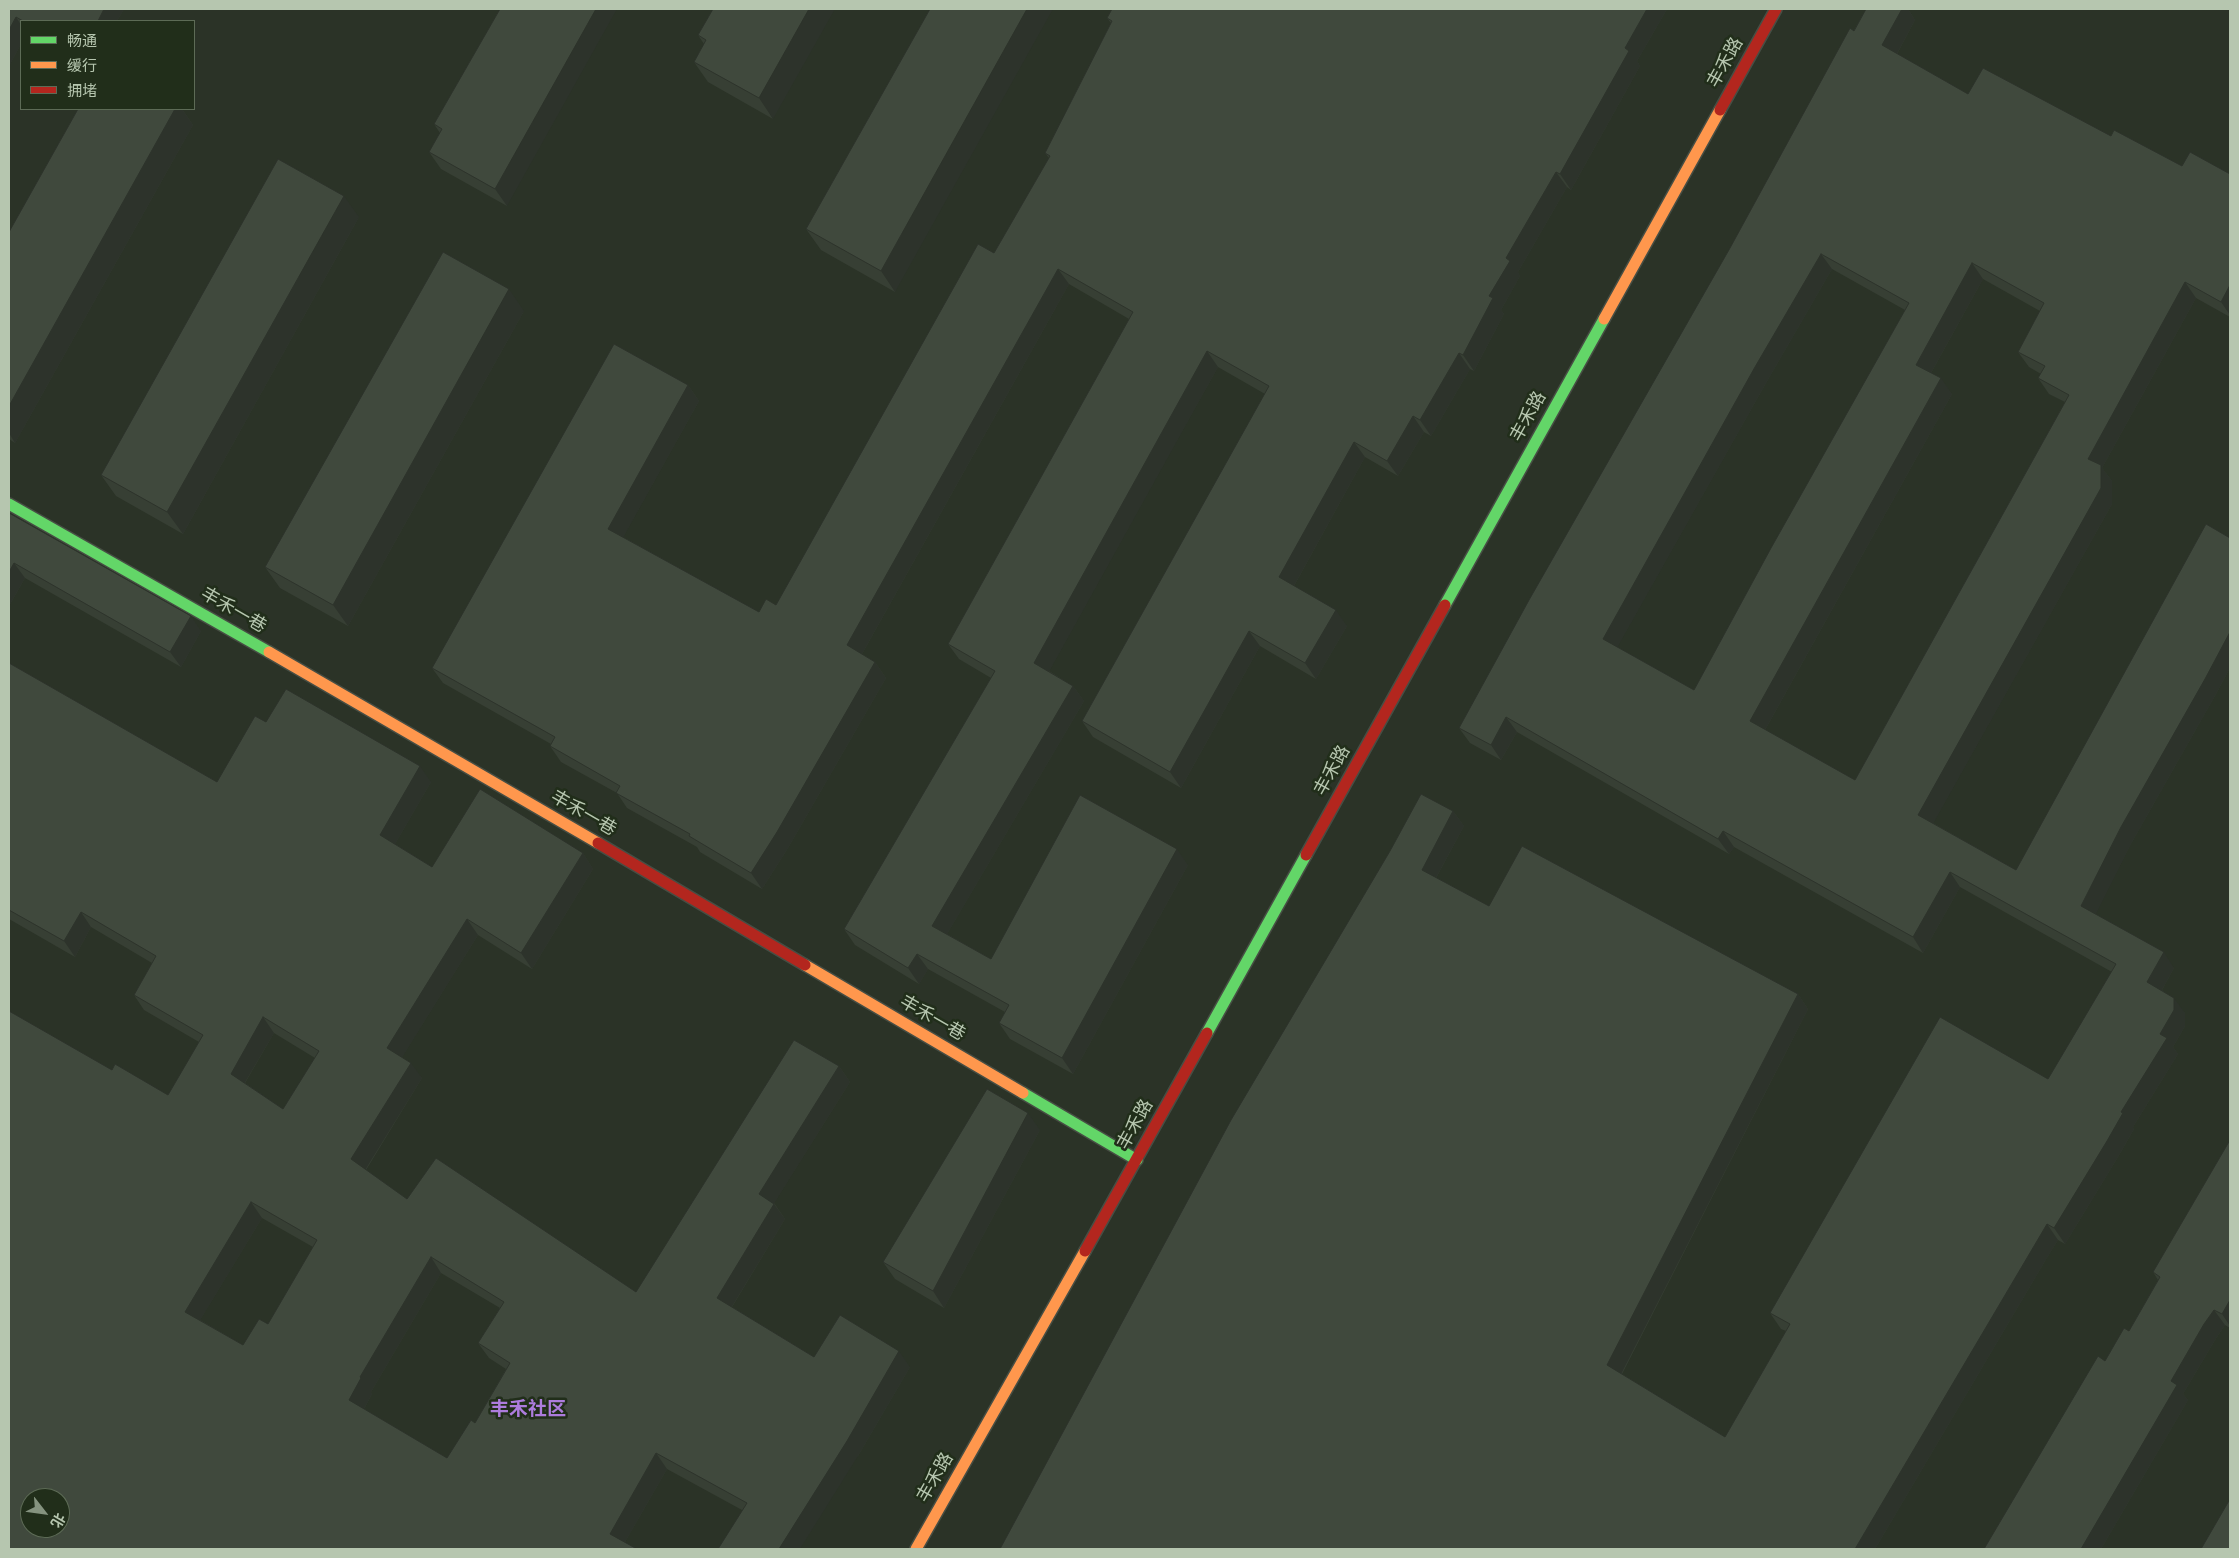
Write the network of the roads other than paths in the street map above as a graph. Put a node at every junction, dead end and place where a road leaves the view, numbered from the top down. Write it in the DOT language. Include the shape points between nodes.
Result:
graph roads {
  1 [pos="1776,9"];
  2 [pos="9,504"];
  3 [pos="1137,1160"];
  4 [pos="916,1549"];
  1 -- 3 [label="main road, 丰禾路"];
  2 -- 3 [label="main road, 丰禾一巷" via="402,728"];
  3 -- 4 [label="main road, 丰禾路"];
}
